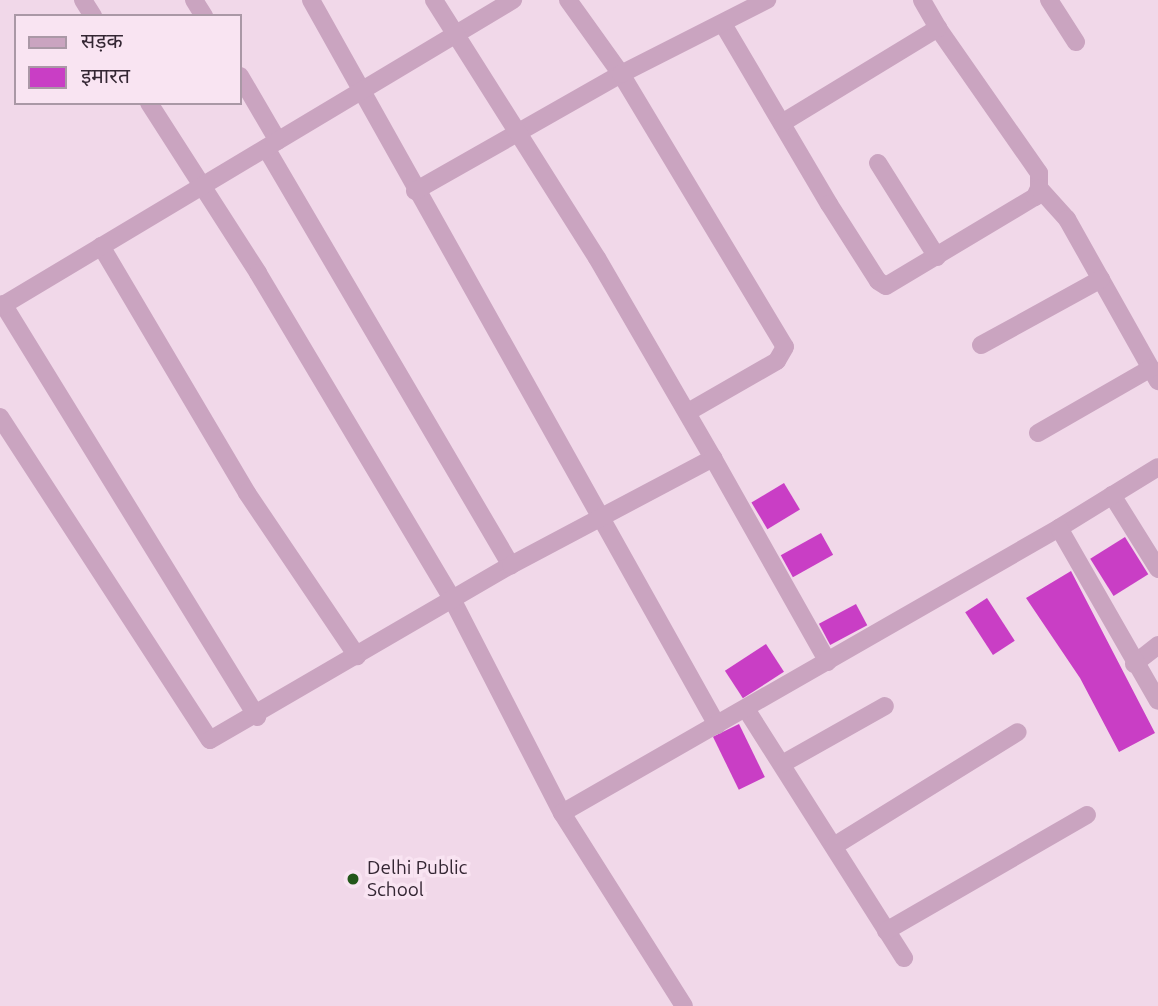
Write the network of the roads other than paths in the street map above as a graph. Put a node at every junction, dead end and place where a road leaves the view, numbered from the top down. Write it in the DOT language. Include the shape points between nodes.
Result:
graph roads {
  1 [pos="311,0"];
  2 [pos="433,0"];
  3 [pos="513,0"];
  4 [pos="568,0"];
  5 [pos="767,0"];
  6 [pos="922,0"];
  7 [pos="1049,0"];
  8 [pos="723,24"];
  9 [pos="938,28"];
  10 [pos="454,34"];
  11 [pos="1076,42"];
  12 [pos="621,74"];
  13 [pos="242,80"];
  14 [pos="361,92"];
  15 [pos="150,105"];
  16 [pos="782,123"];
  17 [pos="517,131"];
  18 [pos="272,144"];
  19 [pos="878,163"];
  20 [pos="202,186"];
  21 [pos="1039,188"];
  22 [pos="415,191"];
  23 [pos="102,246"];
  24 [pos="937,257"];
  25 [pos="1101,279"];
  26 [pos="2,305"];
  27 [pos="981,345"];
  28 [pos="1154,375"];
  29 [pos="688,412"];
  30 [pos="0,416"];
  31 [pos="1038,433"];
  32 [pos="713,458"];
  33 [pos="1158,467"];
  34 [pos="1112,495"];
  35 [pos="599,516"];
  36 [pos="1059,528"];
  37 [pos="511,565"];
  38 [pos="1158,569"];
  39 [pos="452,599"];
  40 [pos="1158,645"];
  41 [pos="357,656"];
  42 [pos="828,662"];
  43 [pos="1134,664"];
  44 [pos="1158,701"];
  45 [pos="885,706"];
  46 [pos="746,709"];
  47 [pos="257,717"];
  48 [pos="717,725"];
  49 [pos="1018,732"];
  50 [pos="782,764"];
  51 [pos="562,813"];
  52 [pos="1087,815"];
  53 [pos="834,846"];
  54 [pos="886,931"];
  55 [pos="904,958"];
  56 [pos="684,1006"];
  1 -- 14 [label="street"];
  2 -- 10 [label="street"];
  3 -- 10 [label="street"];
  4 -- 12 [label="street"];
  5 -- 8 [label="street"];
  6 -- 9 [label="street"];
  7 -- 11 [label="street"];
  8 -- 12 [label="street"];
  8 -- 16 [label="street"];
  9 -- 16 [label="street"];
  9 -- 21 [label="street" via="1039,173"];
  10 -- 14 [label="street"];
  10 -- 17 [label="street"];
  12 -- 17 [label="street"];
  12 -- 29 [label="street" via="785,347 777,362"];
  13 -- 18 [label="street"];
  14 -- 18 [label="street"];
  14 -- 22 [label="street"];
  15 -- 20 [label="street"];
  16 -- 24 [label="street" via="881,285 895,283"];
  17 -- 22 [label="street"];
  17 -- 29 [label="street"];
  18 -- 20 [label="street"];
  18 -- 37 [label="street"];
  19 -- 24 [label="street"];
  20 -- 23 [label="street"];
  20 -- 39 [label="street"];
  21 -- 24 [label="street" via="1035,197"];
  21 -- 25 [label="street" via="1067,219"];
  22 -- 35 [label="street"];
  23 -- 26 [label="street"];
  23 -- 41 [label="street" via="247,493"];
  25 -- 27 [label="street"];
  25 -- 28 [label="street"];
  26 -- 47 [label="street"];
  28 -- 31 [label="street"];
  29 -- 32 [label="street"];
  30 -- 47 [label="street" via="204,736 216,740"];
  32 -- 35 [label="street"];
  32 -- 42 [label="street"];
  33 -- 34 [label="street"];
  34 -- 36 [label="street"];
  34 -- 38 [label="street"];
  35 -- 37 [label="street"];
  35 -- 48 [label="street"];
  36 -- 42 [label="street"];
  36 -- 43 [label="street"];
  37 -- 39 [label="street"];
  39 -- 41 [label="street"];
  39 -- 51 [label="street"];
  40 -- 43 [label="street"];
  41 -- 47 [label="street"];
  42 -- 46 [label="street"];
  43 -- 44 [label="street"];
  45 -- 50 [label="street"];
  46 -- 48 [label="street"];
  46 -- 50 [label="street"];
  48 -- 51 [label="street"];
  49 -- 53 [label="street"];
  50 -- 53 [label="street"];
  51 -- 56 [label="street"];
  52 -- 54 [label="street"];
  53 -- 54 [label="street"];
  54 -- 55 [label="street"];
}
